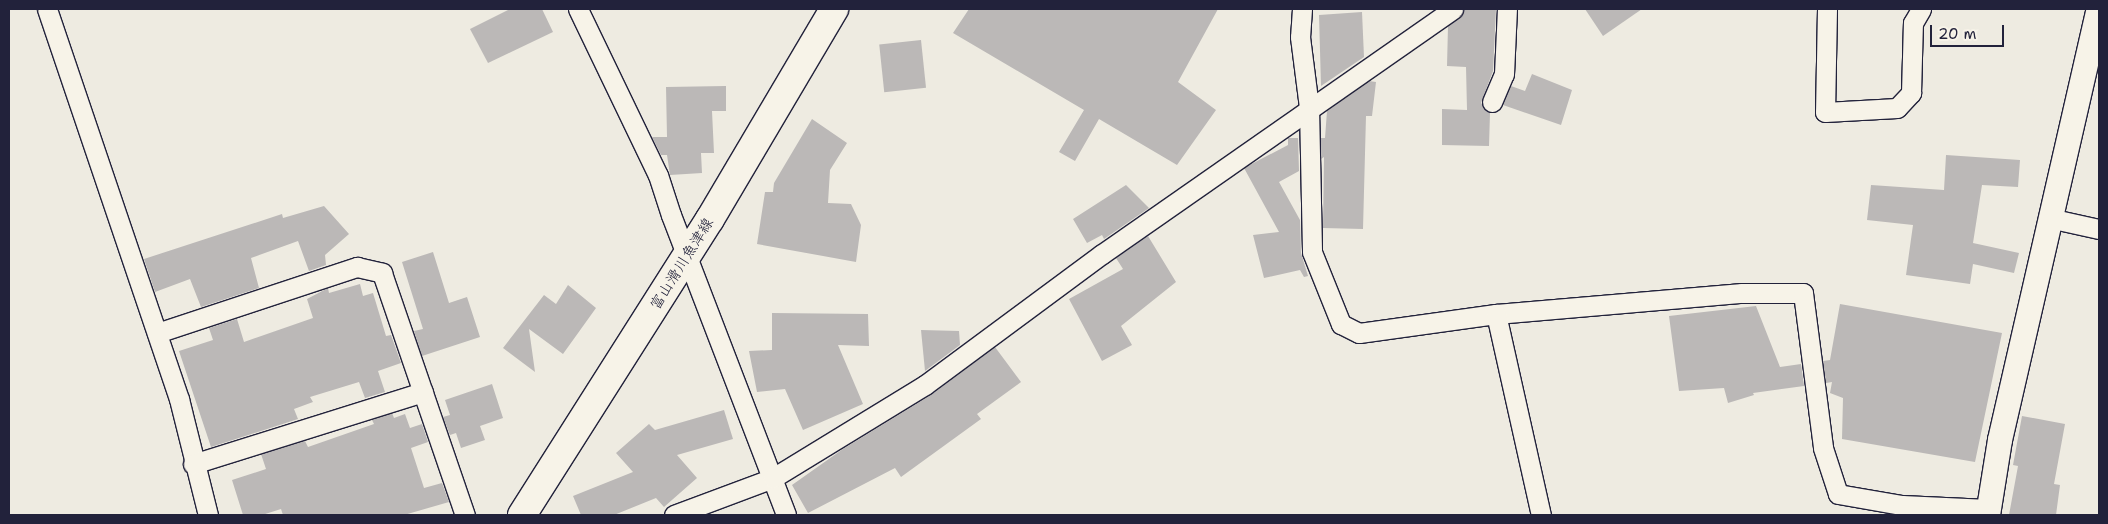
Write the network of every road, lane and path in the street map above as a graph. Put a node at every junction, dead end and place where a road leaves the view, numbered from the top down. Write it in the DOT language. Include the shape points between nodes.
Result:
graph roads {
  1 [pos="46,9"];
  2 [pos="578,9"];
  3 [pos="834,9"];
  4 [pos="1302,9"];
  5 [pos="1454,9"];
  6 [pos="1507,9"];
  7 [pos="1827,9"];
  8 [pos="1921,9"];
  9 [pos="2099,9"];
  10 [pos="1492,102"];
  11 [pos="1309,107"];
  12 [pos="2049,218"];
  13 [pos="2099,229"];
  14 [pos="687,256"];
  15 [pos="1496,314"];
  16 [pos="156,333"];
  17 [pos="423,392"];
  18 [pos="193,464"];
  19 [pos="773,478"];
  20 [pos="1988,512"];
  21 [pos="208,515"];
  22 [pos="465,515"];
  23 [pos="522,515"];
  24 [pos="674,515"];
  25 [pos="786,515"];
  26 [pos="1541,515"];
  1 -- 16 [label="street"];
  2 -- 14 [label="street" via="658,175"];
  3 -- 14 [label="main road, 富山滑川魚津線"];
  4 -- 11 [label="street" via="1300,37"];
  5 -- 11 [label="street"];
  6 -- 10 [label="street" via="1504,74"];
  7 -- 8 [label="street" via="1825,112 1897,108 1912,93 1913,23"];
  9 -- 12 [label="street"];
  11 -- 15 [label="street" via="1312,252 1341,324 1359,333"];
  11 -- 19 [label="street" via="925,385"];
  12 -- 13 [label="street"];
  12 -- 20 [label="street"];
  14 -- 19 [label="street"];
  14 -- 23 [label="main road, 富山滑川魚津線"];
  15 -- 20 [label="street" via="1742,293 1803,293 1823,448 1838,494 1902,505"];
  15 -- 26 [label="street"];
  16 -- 17 [label="street" via="357,267 382,273"];
  16 -- 18 [label="street" via="179,399"];
  17 -- 18 [label="street"];
  17 -- 22 [label="street"];
  18 -- 21 [label="street"];
  19 -- 24 [label="street"];
  19 -- 25 [label="street"];
}
